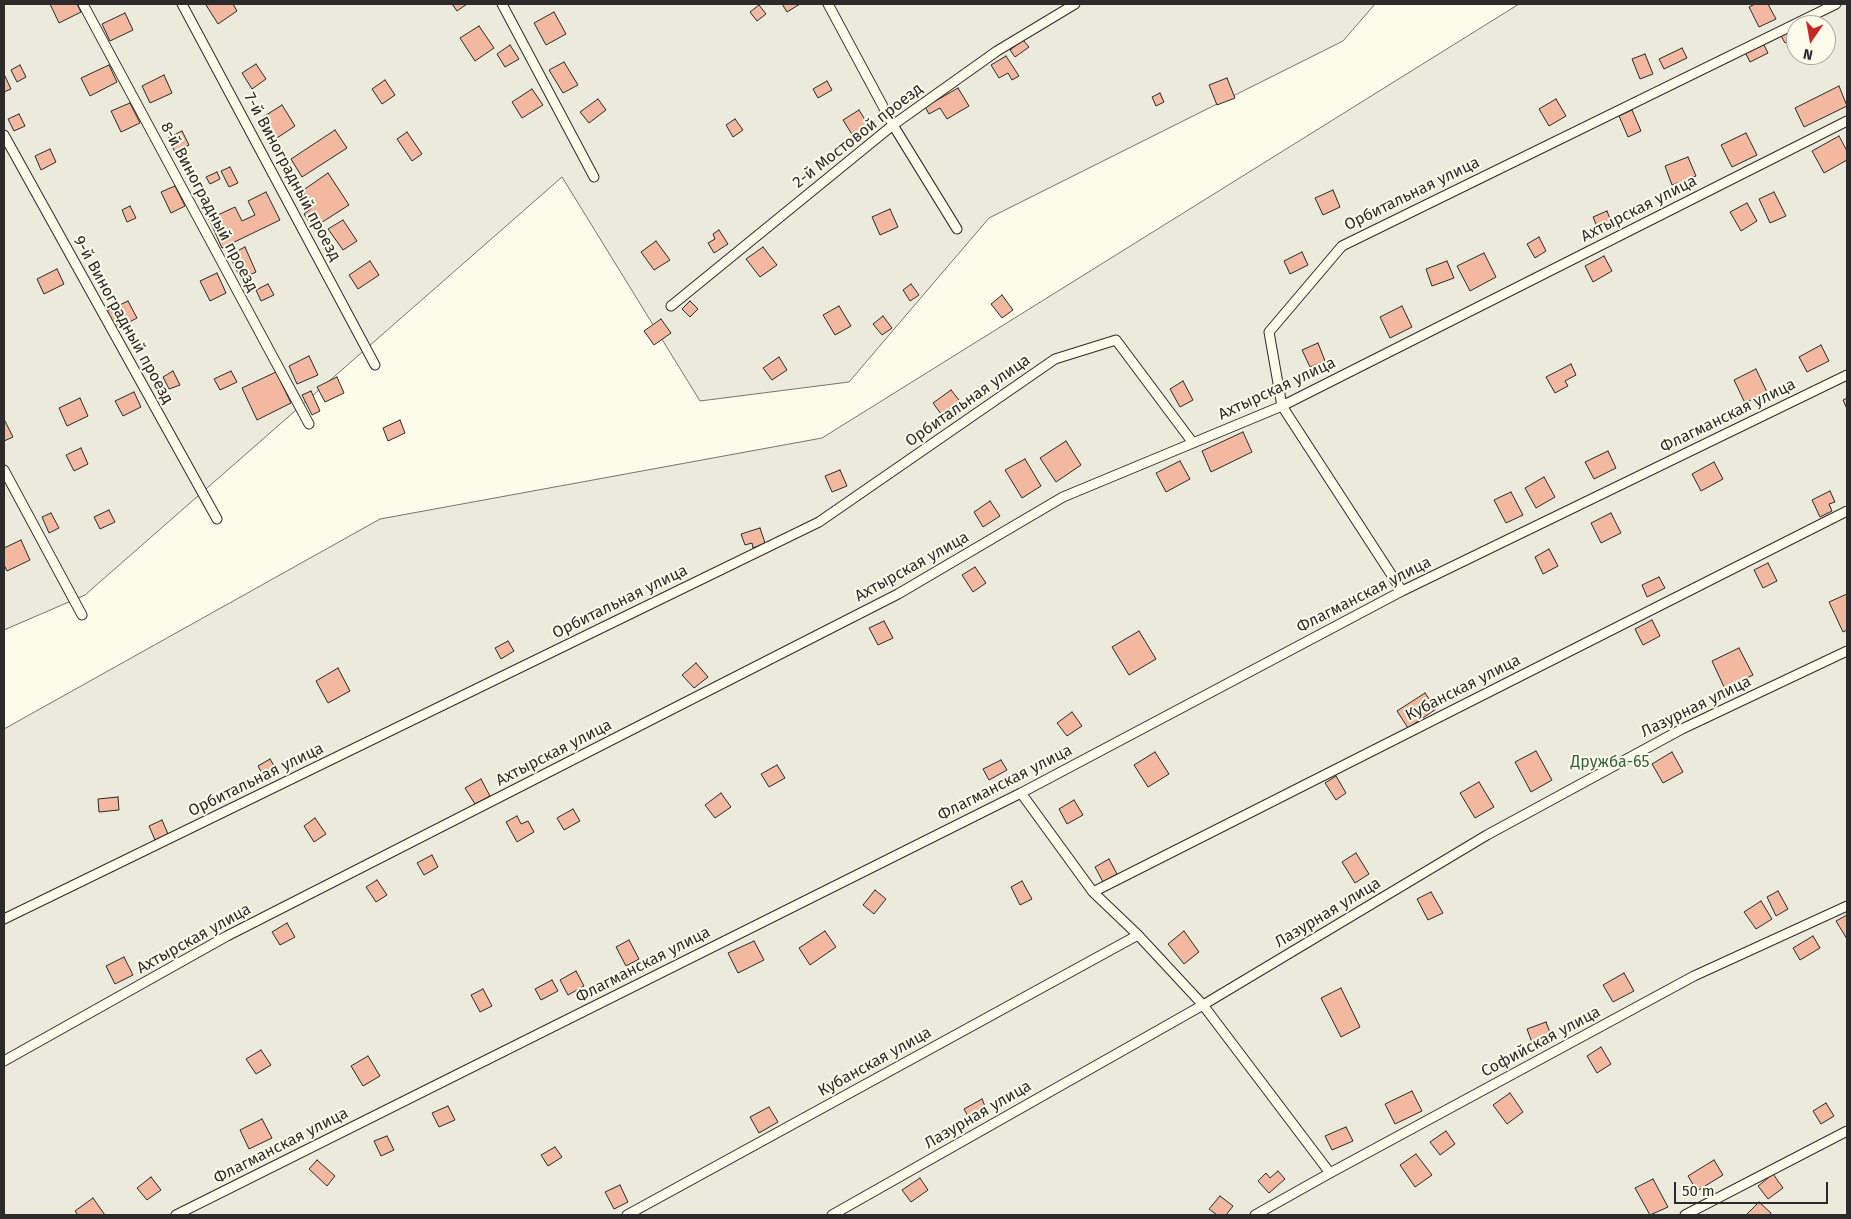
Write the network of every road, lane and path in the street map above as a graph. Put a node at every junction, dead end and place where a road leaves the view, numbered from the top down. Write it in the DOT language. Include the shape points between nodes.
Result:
graph roads {
  1 [pos="83,4"];
  2 [pos="182,4"];
  3 [pos="502,4"];
  4 [pos="828,4"];
  5 [pos="1075,4"];
  6 [pos="1836,4"];
  7 [pos="1847,121"];
  8 [pos="893,124"];
  9 [pos="4,135"];
  10 [pos="594,178"];
  11 [pos="957,229"];
  12 [pos="671,306"];
  13 [pos="375,365"];
  14 [pos="1847,375"];
  15 [pos="1282,406"];
  16 [pos="309,424"];
  17 [pos="1193,443"];
  18 [pos="4,470"];
  19 [pos="1847,511"];
  20 [pos="216,519"];
  21 [pos="1402,591"];
  22 [pos="82,615"];
  23 [pos="1847,651"];
  24 [pos="1020,793"];
  25 [pos="1093,892"];
  26 [pos="1847,906"];
  27 [pos="4,919"];
  28 [pos="1138,935"];
  29 [pos="1204,1005"];
  30 [pos="4,1062"];
  31 [pos="1847,1131"];
  32 [pos="1330,1173"];
  33 [pos="176,1215"];
  34 [pos="627,1215"];
  35 [pos="832,1215"];
  36 [pos="1255,1215"];
  37 [pos="1684,1215"];
  1 -- 16 [label="lane, 8-й Виноградный проезд"];
  2 -- 13 [label="lane, 7-й Виноградный проезд"];
  3 -- 10 [label="lane"];
  4 -- 8 [label="lane"];
  5 -- 8 [label="lane, 2-й Мостовой проезд" via="997,51"];
  6 -- 15 [label="lane, Орбитальная улица" via="1342,246 1269,332"];
  7 -- 15 [label="lane, Ахтырская улица"];
  8 -- 11 [label="lane"];
  8 -- 12 [label="lane, 2-й Мостовой проезд"];
  9 -- 20 [label="lane, 9-й Виноградный проезд"];
  14 -- 21 [label="lane, Флагманская улица"];
  15 -- 17 [label="lane, Ахтырская улица"];
  15 -- 21 [label="lane, Орбитальная улица"];
  17 -- 27 [label="lane, Орбитальная улица" via="1116,340 1055,359 819,522"];
  17 -- 30 [label="lane, Ахтырская улица" via="1063,497 898,594 227,936"];
  18 -- 22 [label="lane"];
  19 -- 25 [label="lane, Кубанская улица"];
  21 -- 24 [label="lane, Флагманская улица"];
  23 -- 29 [label="lane, Лазурная улица" via="1682,729 1495,831"];
  24 -- 25 [label="lane"];
  24 -- 33 [label="lane, Флагманская улица"];
  25 -- 28 [label="lane"];
  26 -- 32 [label="lane, Софийская улица" via="1694,976"];
  28 -- 29 [label="lane"];
  28 -- 34 [label="lane, Кубанская улица"];
  29 -- 32 [label="lane"];
  29 -- 35 [label="lane, Лазурная улица"];
  31 -- 37 [label="lane"];
  32 -- 36 [label="lane, Софийская улица"];
}
